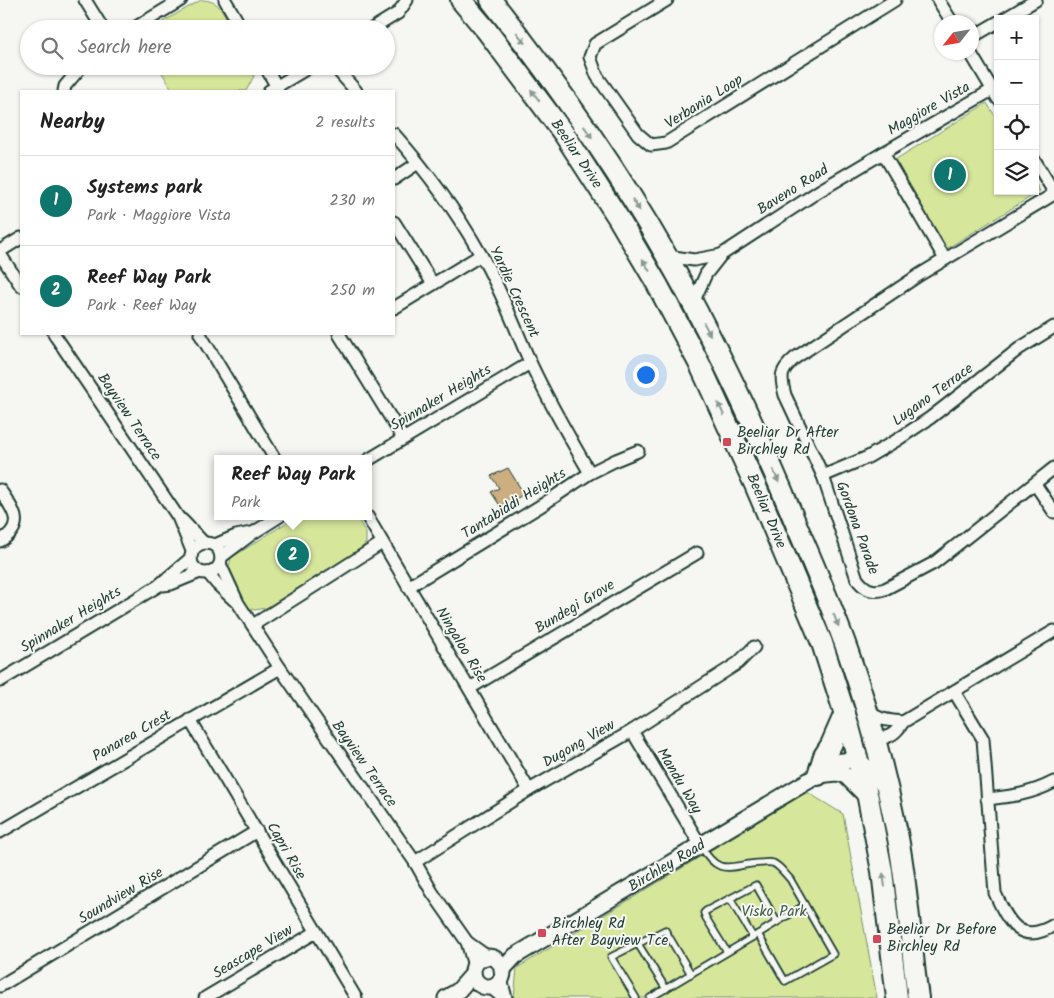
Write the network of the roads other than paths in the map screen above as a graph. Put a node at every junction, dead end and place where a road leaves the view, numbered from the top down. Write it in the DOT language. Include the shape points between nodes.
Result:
graph roads {
  1 [pos="85,0"];
  2 [pos="181,0"];
  3 [pos="225,0"];
  4 [pos="407,0"];
  5 [pos="461,0"];
  6 [pos="473,0"];
  7 [pos="491,0"];
  8 [pos="667,0"];
  9 [pos="895,0"];
  10 [pos="938,0"];
  11 [pos="1036,0"];
  12 [pos="948,15"];
  13 [pos="1011,15"];
  14 [pos="97,20"];
  15 [pos="148,20"];
  16 [pos="237,20"];
  17 [pos="387,20"];
  18 [pos="478,20"];
  19 [pos="994,24"];
  20 [pos="979,33"];
  21 [pos="975,60"];
  22 [pos="74,75"];
  23 [pos="268,75"];
  24 [pos="296,75"];
  25 [pos="342,75"];
  26 [pos="273,89"];
  27 [pos="64,90"];
  28 [pos="355,90"];
  29 [pos="994,92"];
  30 [pos="994,95"];
  31 [pos="395,135"];
  32 [pos="883,153"];
  33 [pos="418,163"];
  34 [pos="1039,168"];
  35 [pos="395,177"];
  36 [pos="1054,193"];
  37 [pos="395,224"];
  38 [pos="20,239"];
  39 [pos="0,252"];
  40 [pos="481,254"];
  41 [pos="721,255"];
  42 [pos="667,256"];
  43 [pos="945,260"];
  44 [pos="20,284"];
  45 [pos="433,284"];
  46 [pos="693,303"];
  47 [pos="395,307"];
  48 [pos="1054,327"];
  49 [pos="55,335"];
  50 [pos="201,335"];
  51 [pos="341,337"];
  52 [pos="530,363"];
  53 [pos="403,438"];
  54 [pos="638,451"];
  55 [pos="273,455"];
  56 [pos="372,457"];
  57 [pos="1054,468"];
  58 [pos="590,473"];
  59 [pos="823,476"];
  60 [pos="1035,484"];
  61 [pos="0,490"];
  62 [pos="1054,512"];
  63 [pos="178,517"];
  64 [pos="274,520"];
  65 [pos="369,520"];
  66 [pos="253,533"];
  67 [pos="0,541"];
  68 [pos="382,543"];
  69 [pos="209,544"];
  70 [pos="697,553"];
  71 [pos="191,555"];
  72 [pos="221,560"];
  73 [pos="812,561"];
  74 [pos="204,572"];
  75 [pos="158,586"];
  76 [pos="408,587"];
  77 [pos="238,603"];
  78 [pos="253,625"];
  79 [pos="1054,631"];
  80 [pos="754,647"];
  81 [pos="280,668"];
  82 [pos="833,671"];
  83 [pos="0,681"];
  84 [pos="470,688"];
  85 [pos="955,693"];
  86 [pos="866,710"];
  87 [pos="190,720"];
  88 [pos="847,720"];
  89 [pos="904,722"];
  90 [pos="632,731"];
  91 [pos="874,737"];
  92 [pos="858,760"];
  93 [pos="818,774"];
  94 [pos="1054,782"];
  95 [pos="529,790"];
  96 [pos="888,791"];
  97 [pos="868,798"];
  98 [pos="987,799"];
  99 [pos="257,831"];
  100 [pos="0,832"];
  101 [pos="899,843"];
  102 [pos="701,846"];
  103 [pos="415,862"];
  104 [pos="730,898"];
  105 [pos="805,905"];
  106 [pos="778,922"];
  107 [pos="1054,925"];
  108 [pos="316,932"];
  109 [pos="755,935"];
  110 [pos="638,944"];
  111 [pos="727,952"];
  112 [pos="893,956"];
  113 [pos="488,972"];
  114 [pos="690,974"];
  115 [pos="0,986"];
  116 [pos="666,989"];
  117 [pos="452,995"];
  118 [pos="205,998"];
  119 [pos="356,998"];
  120 [pos="504,998"];
  121 [pos="636,998"];
  122 [pos="650,998"];
  123 [pos="897,998"];
  124 [pos="918,998"];
  1 -- 14 [label="street"];
  2 -- 15 [label="street"];
  3 -- 16 [label="street"];
  4 -- 17 [label="street" via="398,13"];
  5 -- 18 [label="highway, Beeliar Drive"];
  6 -- 18 [label="street"];
  7 -- 42 [label="highway, Beeliar Drive, one-way" via="583,124"];
  8 -- 9 [label="street, Verbania Loop" via="595,44 590,57 597,76 638,134 651,145 666,143"];
  10 -- 12 [label="street"];
  11 -- 13 [label="street"];
  82 -- 18 [label="highway, Beeliar Drive, one-way" via="734,438 657,284 575,151"];
  19 -- 20 [label="street"];
  21 -- 29 [label="street"];
  22 -- 27 [label="street"];
  23 -- 26 [label="street"];
  24 -- 26 [label="street"];
  25 -- 28 [label="street"];
  30 -- 32 [label="street, Maggiore Vista"];
  31 -- 33 [label="street, Yardie Crescent"];
  32 -- 41 [label="street, Baveno Road"];
  32 -- 43 [label="street, Maggiore Vista"];
  33 -- 35 [label="street"];
  33 -- 40 [label="street, Yardie Crescent"];
  34 -- 36 [label="street"];
  36 -- 43 [label="street, Gordona Parade"];
  37 -- 45 [label="street"];
  38 -- 39 [label="street"];
  39 -- 44 [label="street"];
  40 -- 45 [label="street"];
  40 -- 52 [label="street, Yardie Crescent"];
  41 -- 42 [label="street, Baveno Road" via="694,260"];
  41 -- 46 [label="street, Baveno Road" via="706,274"];
  42 -- 46 [label="highway, Beeliar Drive"];
  43 -- 59 [label="street, Gordona Parade" via="795,358 784,370 782,383 785,395"];
  45 -- 47 [label="street"];
  46 -- 73 [label="highway, Beeliar Drive, one-way" via="746,409"];
  48 -- 59 [label="street, Lugano Terrace" via="1020,348 930,418 896,440 868,457"];
  49 -- 63 [label="street, Bayview Terrace"];
  50 -- 55 [label="street"];
  51 -- 53 [label="street"];
  52 -- 53 [label="street, Spinnaker Heights"];
  52 -- 58 [label="street, Yardie Crescent"];
  53 -- 56 [label="street, Spinnaker Heights"];
  54 -- 58 [label="street, Tantabiddi Heights"];
  57 -- 60 [label="street, Gordona Parade"];
  58 -- 76 [label="street, Tantabiddi Heights"];
  59 -- 60 [label="street, Gordona Parade" via="858,579 862,586 877,592 934,563"];
  60 -- 62 [label="street"];
  61 -- 67 [label="street" via="14,511 16,523 12,532"];
  63 -- 69 [label="street, Bayview Terrace"];
  63 -- 71 [label="street, Bayview Terrace"];
  64 -- 66 [label="street"];
  65 -- 68 [label="street, Ningaloo Rise"];
  66 -- 69 [label="street"];
  66 -- 72 [label="street"];
  68 -- 76 [label="street, Ningaloo Rise"];
  68 -- 78 [label="street"];
  69 -- 71 [label="street" via="197,546"];
  69 -- 72 [label="street" via="219,550"];
  70 -- 84 [label="street, Bundegi Grove"];
  71 -- 74 [label="street" via="192,565"];
  71 -- 75 [label="street, Spinnaker Heights"];
  72 -- 74 [label="street" via="215,570"];
  72 -- 77 [label="street, Bayview Terrace"];
  73 -- 82 [label="highway" via="804,564 803,569 833,652"];
  73 -- 86 [label="highway, Beeliar Drive, one-way"];
  74 -- 75 [label="street, Spinnaker Heights"];
  74 -- 77 [label="street, Bayview Terrace"];
  75 -- 83 [label="street, Spinnaker Heights"];
  76 -- 84 [label="street, Ningaloo Rise"];
  77 -- 78 [label="street, Bayview Terrace"];
  78 -- 81 [label="street, Bayview Terrace"];
  79 -- 85 [label="street"];
  80 -- 90 [label="street, Dugong View" via="738,663"];
  81 -- 87 [label="street, Panarea Crest"];
  81 -- 103 [label="street, Bayview Terrace"];
  82 -- 88 [label="highway, Beeliar Drive"];
  84 -- 95 [label="street, Ningaloo Rise"];
  85 -- 89 [label="street"];
  85 -- 98 [label="street" via="983,739"];
  86 -- 89 [label="street" via="886,721"];
  86 -- 91 [label="highway, Beeliar Drive"];
  87 -- 99 [label="street, Capri Rise"];
  87 -- 100 [label="street, Panarea Crest"];
  88 -- 91 [label="street"];
  88 -- 92 [label="highway, Beeliar Drive"];
  88 -- 93 [label="highway" via="824,756"];
  89 -- 91 [label="street" via="890,737"];
  90 -- 95 [label="street, Dugong View"];
  90 -- 102 [label="street, Mandu Way"];
  91 -- 96 [label="highway, Beeliar Drive"];
  92 -- 93 [label="street, Birchley Road" via="834,762"];
  92 -- 96 [label="street"];
  92 -- 97 [label="highway, Beeliar Drive"];
  93 -- 97 [label="street" via="845,775"];
  93 -- 102 [label="street, Birchley Road"];
  94 -- 98 [label="street" via="1024,795"];
  95 -- 103 [label="street, Dugong View"];
  96 -- 101 [label="highway, Beeliar Drive"];
  112 -- 97 [label="highway, Beeliar Drive, one-way"];
  98 -- 107 [label="street" via="993,882 1000,905 1020,931 1035,933"];
  99 -- 108 [label="street, Capri Rise"];
  99 -- 115 [label="street, Soundview Rise"];
  101 -- 112 [label="highway" via="896,856 906,960 904,969 898,967"];
  101 -- 124 [label="highway, Beeliar Drive"];
  102 -- 105 [label="lane" via="708,857 724,868 754,863 773,864 784,872"];
  102 -- 113 [label="street, Birchley Road"];
  103 -- 113 [label="street, Bayview Terrace"];
  104 -- 106 [label="lane" via="756,885"];
  104 -- 109 [label="lane"];
  104 -- 111 [label="lane" via="704,913"];
  105 -- 106 [label="lane"];
  105 -- 109 [label="lane" via="833,954 785,981"];
  106 -- 109 [label="lane"];
  108 -- 118 [label="street, Seascape View"];
  108 -- 119 [label="street, Capri Rise"];
  109 -- 111 [label="lane"];
  110 -- 114 [label="lane" via="665,930"];
  110 -- 116 [label="lane"];
  110 -- 121 [label="lane" via="611,957"];
  111 -- 114 [label="lane"];
  112 -- 123 [label="highway, Beeliar Drive"];
  113 -- 117 [label="street, Birchley Road"];
  113 -- 120 [label="street, Bayview Terrace"];
  114 -- 116 [label="lane"];
  116 -- 122 [label="lane"];
}
